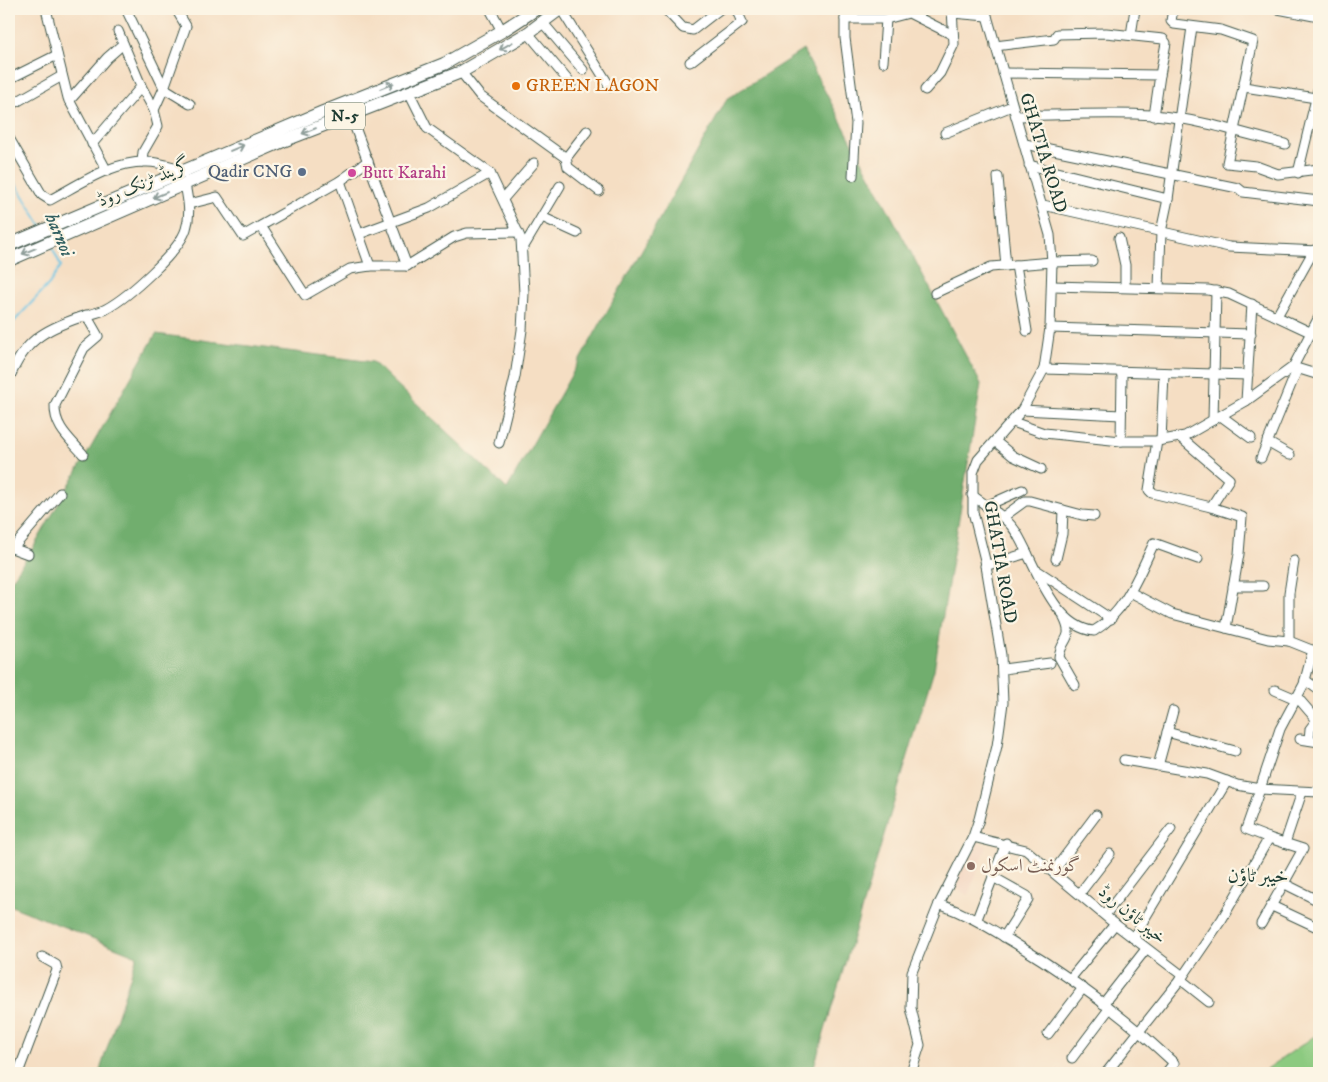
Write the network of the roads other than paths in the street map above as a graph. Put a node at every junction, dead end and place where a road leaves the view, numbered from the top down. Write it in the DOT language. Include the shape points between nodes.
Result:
graph roads {
  1 [pos="46,9"];
  2 [pos="126,9"];
  3 [pos="176,9"];
  4 [pos="490,9"];
  5 [pos="536,9"];
  6 [pos="540,9"];
  7 [pos="561,9"];
  8 [pos="665,9"];
  9 [pos="720,9"];
  10 [pos="736,9"];
  11 [pos="847,9"];
  12 [pos="1135,9"];
  13 [pos="1173,9"];
  14 [pos="1278,9"];
  15 [pos="952,11"];
  16 [pos="986,12"];
  17 [pos="1319,17"];
  18 [pos="845,19"];
  19 [pos="886,19"];
  20 [pos="546,21"];
  21 [pos="1192,27"];
  22 [pos="118,31"];
  23 [pos="502,31"];
  24 [pos="528,33"];
  25 [pos="1131,34"];
  26 [pos="953,35"];
  27 [pos="123,44"];
  28 [pos="994,46"];
  29 [pos="57,55"];
  30 [pos="690,62"];
  31 [pos="883,62"];
  32 [pos="583,70"];
  33 [pos="461,72"];
  34 [pos="1003,74"];
  35 [pos="1160,75"];
  36 [pos="62,76"];
  37 [pos="9,78"];
  38 [pos="571,84"];
  39 [pos="1319,86"];
  40 [pos="141,87"];
  41 [pos="610,87"];
  42 [pos="1244,87"];
  43 [pos="164,88"];
  44 [pos="925,90"];
  45 [pos="409,92"];
  46 [pos="1316,98"];
  47 [pos="69,101"];
  48 [pos="190,104"];
  49 [pos="12,105"];
  50 [pos="1012,106"];
  51 [pos="154,110"];
  52 [pos="350,114"];
  53 [pos="1016,116"];
  54 [pos="1154,116"];
  55 [pos="1178,119"];
  56 [pos="587,131"];
  57 [pos="1234,131"];
  58 [pos="945,133"];
  59 [pos="9,138"];
  60 [pos="92,144"];
  61 [pos="1025,144"];
  62 [pos="1285,144"];
  63 [pos="566,158"];
  64 [pos="368,161"];
  65 [pos="142,162"];
  66 [pos="534,163"];
  67 [pos="1029,165"];
  68 [pos="1319,169"];
  69 [pos="185,170"];
  70 [pos="107,171"];
  71 [pos="490,173"];
  72 [pos="1298,173"];
  73 [pos="1172,175"];
  74 [pos="853,176"];
  75 [pos="998,177"];
  76 [pos="340,180"];
  77 [pos="185,184"];
  78 [pos="560,186"];
  79 [pos="599,191"];
  80 [pos="503,199"];
  81 [pos="1168,199"];
  82 [pos="1319,201"];
  83 [pos="189,204"];
  84 [pos="1043,205"];
  85 [pos="542,217"];
  86 [pos="390,222"];
  87 [pos="261,226"];
  88 [pos="518,232"];
  89 [pos="1161,232"];
  90 [pos="577,233"];
  91 [pos="359,234"];
  92 [pos="1119,238"];
  93 [pos="9,245"];
  94 [pos="523,248"];
  95 [pos="1317,251"];
  96 [pos="9,260"];
  97 [pos="1092,261"];
  98 [pos="1052,262"];
  99 [pos="1016,265"];
  100 [pos="370,266"];
  101 [pos="406,266"];
  102 [pos="1006,266"];
  103 [pos="1052,286"];
  104 [pos="1125,287"];
  105 [pos="1159,288"];
  106 [pos="1216,291"];
  107 [pos="935,293"];
  108 [pos="1252,304"];
  109 [pos="86,315"];
  110 [pos="1277,316"];
  111 [pos="1319,317"];
  112 [pos="1050,328"];
  113 [pos="1028,331"];
  114 [pos="1315,331"];
  115 [pos="1216,333"];
  116 [pos="1251,334"];
  117 [pos="1295,368"];
  118 [pos="1044,369"];
  119 [pos="1122,373"];
  120 [pos="1164,374"];
  121 [pos="1213,375"];
  122 [pos="1248,375"];
  123 [pos="1319,375"];
  124 [pos="9,379"];
  125 [pos="1246,401"];
  126 [pos="1022,410"];
  127 [pos="1120,415"];
  128 [pos="1217,418"];
  129 [pos="1013,422"];
  130 [pos="1180,437"];
  131 [pos="1251,438"];
  132 [pos="1121,441"];
  133 [pos="1159,441"];
  134 [pos="996,442"];
  135 [pos="1268,442"];
  136 [pos="499,443"];
  137 [pos="83,454"];
  138 [pos="1290,455"];
  139 [pos="1261,458"];
  140 [pos="1041,469"];
  141 [pos="1022,490"];
  142 [pos="60,493"];
  143 [pos="972,495"];
  144 [pos="986,506"];
  145 [pos="1211,507"];
  146 [pos="1064,510"];
  147 [pos="1094,516"];
  148 [pos="1003,517"];
  149 [pos="11,548"];
  150 [pos="1027,553"];
  151 [pos="28,554"];
  152 [pos="1056,559"];
  153 [pos="1198,559"];
  154 [pos="1294,561"];
  155 [pos="986,566"];
  156 [pos="1034,568"];
  157 [pos="1233,586"];
  158 [pos="1263,586"];
  159 [pos="1130,592"];
  160 [pos="1064,617"];
  161 [pos="1111,618"];
  162 [pos="1226,628"];
  163 [pos="1289,641"];
  164 [pos="1316,652"];
  165 [pos="1050,663"];
  166 [pos="1002,669"];
  167 [pos="1306,680"];
  168 [pos="1075,685"];
  169 [pos="1275,690"];
  170 [pos="1319,690"];
  171 [pos="1297,698"];
  172 [pos="1173,711"];
  173 [pos="1317,718"];
  174 [pos="1167,732"];
  175 [pos="1319,742"];
  176 [pos="1235,751"];
  177 [pos="1124,760"];
  178 [pos="1158,766"];
  179 [pos="1227,781"];
  180 [pos="1260,790"];
  181 [pos="1302,792"];
  182 [pos="1319,792"];
  183 [pos="1096,816"];
  184 [pos="1171,829"];
  185 [pos="973,837"];
  186 [pos="1269,838"];
  187 [pos="1285,843"];
  188 [pos="1006,844"];
  189 [pos="1110,854"];
  190 [pos="1053,872"];
  191 [pos="993,877"];
  192 [pos="1285,884"];
  193 [pos="1080,893"];
  194 [pos="1319,901"];
  195 [pos="939,904"];
  196 [pos="1272,906"];
  197 [pos="1105,915"];
  198 [pos="977,919"];
  199 [pos="1115,924"];
  200 [pos="1261,924"];
  201 [pos="1319,928"];
  202 [pos="1004,938"];
  203 [pos="1133,938"];
  204 [pos="1146,948"];
  205 [pos="42,957"];
  206 [pos="1070,978"];
  207 [pos="1181,978"];
  208 [pos="1083,988"];
  209 [pos="1209,1002"];
  210 [pos="1106,1006"];
  211 [pos="1140,1031"];
  212 [pos="1048,1034"];
  213 [pos="1072,1058"];
  214 [pos="18,1073"];
  215 [pos="910,1073"];
  216 [pos="1106,1073"];
  217 [pos="1166,1073"];
  1 -- 29 [label="street"];
  2 -- 43 [label="street"];
  3 -- 43 [label="street" via="186,26"];
  4 -- 23 [label="street"];
  5 -- 23 [label="highway, گرینڈ ٹرنک روڈ / N-5"];
  6 -- 20 [label="highway"];
  7 -- 20 [label="highway, گرینڈ ٹرنک روڈ / N-5"];
  7 -- 41 [label="street"];
  8 -- 9 [label="street" via="683,28 693,30"];
  10 -- 30 [label="street" via="742,22"];
  11 -- 18 [label="street"];
  12 -- 25 [label="street"];
  13 -- 21 [label="street" via="1171,21"];
  14 -- 17 [label="street"];
  15 -- 16 [label="street"];
  15 -- 26 [label="street"];
  16 -- 28 [label="street, GHATIA ROAD"];
  18 -- 19 [label="street"];
  18 -- 74 [label="street" via="856,123"];
  19 -- 26 [label="street" via="908,12"];
  19 -- 31 [label="street"];
  20 -- 24 [label="highway, گرینڈ ٹرنک روڈ / N-5"];
  20 -- 32 [label="street"];
  21 -- 42 [label="street" via="1221,30 1253,41"];
  21 -- 55 [label="street"];
  22 -- 27 [label="street"];
  69 -- 23 [label="highway, گرینڈ ٹرنک روڈ / N-5, one-way" via="444,64"];
  24 -- 33 [label="highway, گرینڈ ٹرنک روڈ / N-5, one-way"];
  24 -- 38 [label="street"];
  25 -- 28 [label="street" via="1057,34 1054,39"];
  25 -- 35 [label="street" via="1166,40"];
  26 -- 44 [label="street" via="954,44 940,73"];
  27 -- 40 [label="street"];
  27 -- 47 [label="street"];
  28 -- 34 [label="street, GHATIA ROAD"];
  29 -- 36 [label="street"];
  29 -- 37 [label="street"];
  33 -- 45 [label="highway, گرینڈ ٹرنک روڈ / N-5"];
  33 -- 63 [label="street" via="480,96"];
  34 -- 35 [label="street"];
  34 -- 50 [label="street, GHATIA ROAD"];
  35 -- 54 [label="street"];
  36 -- 47 [label="street"];
  36 -- 49 [label="street"];
  39 -- 46 [label="street"];
  40 -- 51 [label="street"];
  40 -- 60 [label="street"];
  42 -- 46 [label="street"];
  42 -- 57 [label="street"];
  43 -- 48 [label="street"];
  43 -- 51 [label="street"];
  45 -- 52 [label="highway, گرینڈ ٹرنک روڈ / N-5"];
  45 -- 71 [label="street" via="427,128"];
  46 -- 72 [label="street"];
  47 -- 60 [label="street"];
  50 -- 53 [label="street, GHATIA ROAD"];
  50 -- 58 [label="street"];
  51 -- 65 [label="street" via="158,126 143,152"];
  52 -- 64 [label="street"];
  52 -- 77 [label="highway, گرینڈ ٹرنک روڈ / N-5, one-way"];
  53 -- 54 [label="street"];
  53 -- 61 [label="street, GHATIA ROAD"];
  54 -- 55 [label="street"];
  55 -- 57 [label="street"];
  55 -- 73 [label="street"];
  56 -- 63 [label="street"];
  57 -- 62 [label="street"];
  57 -- 72 [label="street" via="1228,163 1256,166 1278,174"];
  59 -- 70 [label="street" via="50,200"];
  60 -- 70 [label="street"];
  61 -- 67 [label="street, GHATIA ROAD"];
  61 -- 73 [label="street"];
  63 -- 79 [label="street" via="568,167"];
  64 -- 76 [label="street"];
  64 -- 86 [label="street"];
  65 -- 69 [label="street"];
  65 -- 70 [label="street"];
  66 -- 80 [label="street"];
  67 -- 81 [label="street"];
  67 -- 84 [label="street, GHATIA ROAD"];
  68 -- 72 [label="street"];
  69 -- 93 [label="highway, گرینڈ ٹرنک روڈ / N-5"];
  71 -- 80 [label="street"];
  71 -- 86 [label="street" via="429,208"];
  73 -- 81 [label="street"];
  73 -- 82 [label="street" via="1238,188 1242,192"];
  75 -- 102 [label="street"];
  76 -- 87 [label="street"];
  76 -- 91 [label="street"];
  77 -- 83 [label="street"];
  77 -- 96 [label="highway, گرینڈ ٹرنک روڈ / N-5, one-way"];
  78 -- 85 [label="street"];
  80 -- 88 [label="street"];
  81 -- 89 [label="street"];
  83 -- 87 [label="street" via="217,197 243,236"];
  83 -- 109 [label="street" via="186,231 178,246 141,282 105,310"];
  84 -- 89 [label="street"];
  84 -- 98 [label="street, GHATIA ROAD"];
  85 -- 90 [label="street"];
  85 -- 94 [label="street"];
  86 -- 91 [label="street"];
  86 -- 101 [label="street"];
  87 -- 100 [label="street" via="305,294 350,269"];
  88 -- 94 [label="street"];
  88 -- 101 [label="street" via="482,232 454,237"];
  89 -- 95 [label="street" via="1229,247"];
  89 -- 105 [label="street"];
  91 -- 100 [label="street"];
  92 -- 104 [label="street" via="1125,265"];
  94 -- 136 [label="street" via="524,293 518,359"];
  95 -- 110 [label="street"];
  97 -- 98 [label="street"];
  98 -- 99 [label="street"];
  98 -- 103 [label="street, GHATIA ROAD"];
  99 -- 102 [label="street"];
  99 -- 113 [label="street"];
  100 -- 101 [label="street"];
  102 -- 107 [label="street" via="992,267"];
  103 -- 104 [label="street"];
  103 -- 112 [label="street, GHATIA ROAD"];
  104 -- 105 [label="street"];
  105 -- 106 [label="street"];
  106 -- 108 [label="street"];
  106 -- 115 [label="street"];
  108 -- 110 [label="street"];
  108 -- 116 [label="street"];
  109 -- 124 [label="street" via="32,341 24,348"];
  109 -- 137 [label="street" via="98,336 84,348 55,405 59,427"];
  110 -- 114 [label="street"];
  111 -- 114 [label="street"];
  112 -- 115 [label="street"];
  112 -- 118 [label="street, GHATIA ROAD"];
  114 -- 117 [label="street"];
  115 -- 116 [label="street"];
  115 -- 121 [label="street"];
  116 -- 122 [label="street"];
  117 -- 123 [label="street"];
  117 -- 125 [label="street"];
  117 -- 135 [label="street"];
  118 -- 119 [label="street"];
  118 -- 126 [label="street, GHATIA ROAD"];
  119 -- 120 [label="street"];
  119 -- 127 [label="street"];
  120 -- 121 [label="street"];
  120 -- 133 [label="street"];
  121 -- 122 [label="street"];
  121 -- 128 [label="street"];
  122 -- 125 [label="street"];
  125 -- 128 [label="street"];
  126 -- 127 [label="street"];
  126 -- 129 [label="street, GHATIA ROAD"];
  127 -- 132 [label="street"];
  128 -- 130 [label="street"];
  128 -- 131 [label="street"];
  129 -- 132 [label="street" via="1044,433"];
  129 -- 134 [label="street, GHATIA ROAD"];
  130 -- 133 [label="street"];
  130 -- 145 [label="street" via="1228,479"];
  132 -- 133 [label="street"];
  133 -- 145 [label="street" via="1149,490"];
  134 -- 140 [label="street" via="1013,456"];
  134 -- 143 [label="street, GHATIA ROAD" via="978,460 973,473"];
  135 -- 138 [label="street"];
  135 -- 139 [label="street"];
  141 -- 144 [label="street"];
  142 -- 149 [label="street"];
  143 -- 144 [label="street"];
  143 -- 155 [label="street, GHATIA ROAD"];
  144 -- 148 [label="street"];
  145 -- 157 [label="street" via="1242,517"];
  146 -- 147 [label="street"];
  146 -- 148 [label="street" via="1025,501"];
  146 -- 152 [label="street"];
  148 -- 150 [label="street"];
  149 -- 151 [label="street"];
  150 -- 155 [label="street"];
  150 -- 156 [label="street"];
  153 -- 159 [label="street" via="1154,544"];
  154 -- 163 [label="street" via="1289,593"];
  155 -- 166 [label="street, GHATIA ROAD"];
  156 -- 160 [label="street"];
  156 -- 161 [label="street"];
  157 -- 158 [label="street"];
  157 -- 162 [label="street"];
  159 -- 161 [label="street"];
  159 -- 162 [label="street" via="1172,614"];
  160 -- 161 [label="street" via="1094,631"];
  160 -- 168 [label="street" via="1069,639 1059,657"];
  162 -- 163 [label="street"];
  163 -- 164 [label="street"];
  164 -- 167 [label="street"];
  165 -- 166 [label="street"];
  166 -- 185 [label="street, GHATIA ROAD" via="1003,703 997,746"];
  167 -- 170 [label="street"];
  167 -- 171 [label="street"];
  169 -- 171 [label="street"];
  171 -- 173 [label="street"];
  171 -- 180 [label="street" via="1280,729"];
  172 -- 174 [label="street"];
  173 -- 175 [label="street" via="1304,739"];
  174 -- 176 [label="street"];
  174 -- 178 [label="street"];
  177 -- 178 [label="street"];
  178 -- 179 [label="street" via="1207,774"];
  179 -- 180 [label="street"];
  179 -- 203 [label="street"];
  180 -- 181 [label="street"];
  180 -- 186 [label="street" via="1246,829"];
  181 -- 182 [label="street"];
  181 -- 187 [label="street"];
  183 -- 190 [label="street"];
  184 -- 197 [label="street"];
  185 -- 188 [label="street, خیبر ٹاؤن روڈ"];
  185 -- 195 [label="street, GHATIA ROAD"];
  186 -- 187 [label="street"];
  186 -- 207 [label="street" via="1222,919"];
  187 -- 192 [label="street" via="1302,849"];
  188 -- 190 [label="street, خیبر ٹاؤن روڈ" via="1026,850"];
  188 -- 191 [label="street"];
  189 -- 193 [label="street"];
  190 -- 193 [label="street, خیبر ٹاؤن روڈ"];
  191 -- 198 [label="street"];
  191 -- 202 [label="street" via="1028,899"];
  192 -- 194 [label="street"];
  192 -- 196 [label="street"];
  193 -- 197 [label="street, خیبر ٹاؤن روڈ"];
  195 -- 198 [label="street"];
  195 -- 215 [label="street, GHATIA ROAD" via="912,972 911,1008 920,1045"];
  196 -- 200 [label="street"];
  196 -- 201 [label="street"];
  197 -- 199 [label="street, خیبر ٹاؤن روڈ"];
  198 -- 202 [label="street"];
  199 -- 203 [label="street, خیبر ٹاؤن روڈ"];
  199 -- 206 [label="street"];
  202 -- 206 [label="street"];
  203 -- 204 [label="street, خیبر ٹاؤن روڈ"];
  204 -- 207 [label="street, خیبر ٹاؤن روڈ"];
  204 -- 210 [label="street"];
  205 -- 214 [label="street" via="56,965 57,970"];
  206 -- 208 [label="street"];
  207 -- 209 [label="street, خیبر ٹاؤن روڈ"];
  207 -- 211 [label="street"];
  208 -- 210 [label="street"];
  208 -- 212 [label="street"];
  210 -- 211 [label="street"];
  210 -- 213 [label="street"];
  211 -- 216 [label="street"];
  211 -- 217 [label="street" via="1174,1063"];
}
